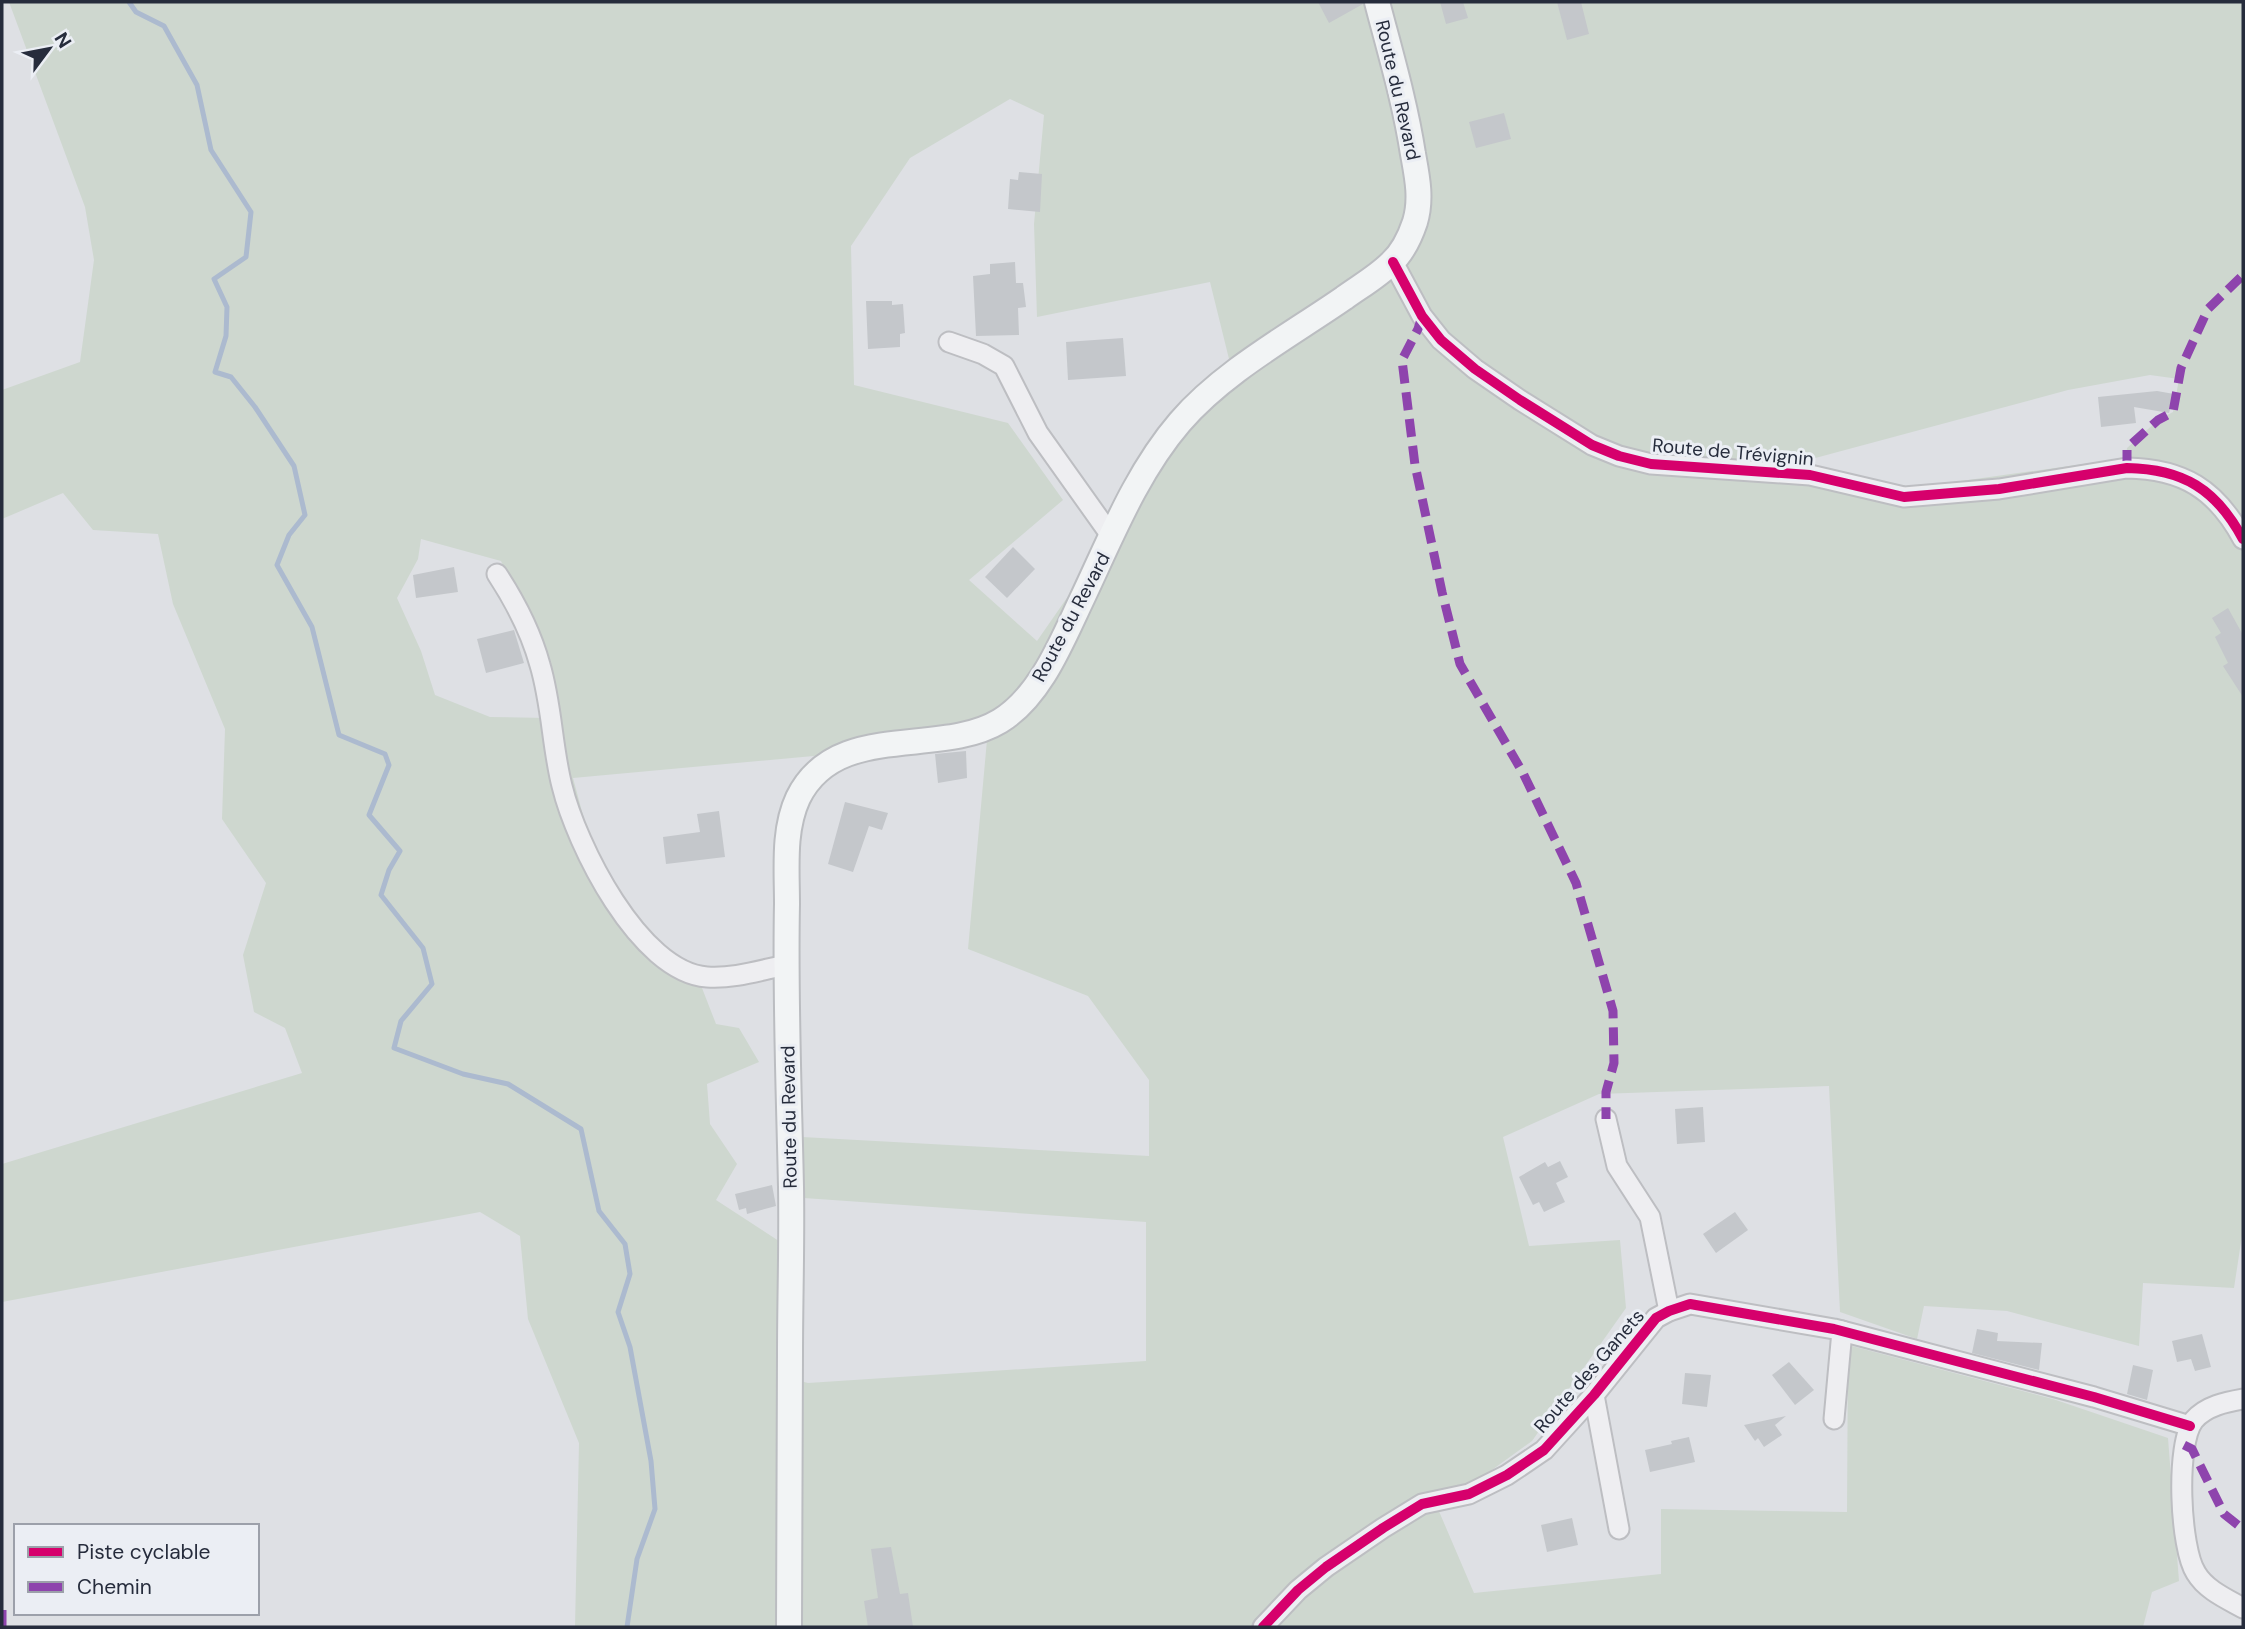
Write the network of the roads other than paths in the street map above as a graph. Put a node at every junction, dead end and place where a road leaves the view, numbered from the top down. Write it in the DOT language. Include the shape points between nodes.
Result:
graph roads {
  1 [pos="1377,2"];
  2 [pos="1393,262"];
  3 [pos="949,342"];
  4 [pos="1112,537"];
  5 [pos="2243,539"];
  6 [pos="497,574"];
  7 [pos="786,965"];
  8 [pos="1606,1119"];
  9 [pos="1669,1311"];
  10 [pos="1842,1331"];
  11 [pos="1594,1395"];
  12 [pos="2243,1399"];
  13 [pos="1834,1419"];
  14 [pos="2190,1426"];
  15 [pos="1619,1529"];
  16 [pos="2243,1608"];
  17 [pos="789,1627"];
  18 [pos="1263,1627"];
  1 -- 2 [label="main road, Route du Revard" via="1408,121 1418,184 1415,223"];
  2 -- 4 [label="main road, Route du Revard" via="1214,388 1184,417 1139,481"];
  2 -- 5 [label="street, Route de Trévignin" via="1422,316 1441,340 1520,400 1592,446 1619,456 1651,464 1810,475 1904,497 2147,468 2179,475 2212,495"];
  3 -- 4 [label="street" via="1004,366 1038,433"];
  4 -- 7 [label="main road, Route du Revard" via="1058,649 1031,692 1001,720 954,737 870,746 846,754 810,780 793,813 788,841"];
  6 -- 7 [label="street" via="517,605 541,667 561,784 579,839 635,930 679,968 706,977"];
  7 -- 17 [label="main road, Route du Revard" via="791,1194"];
  8 -- 9 [label="street" via="1617,1166 1650,1217"];
  9 -- 10 [label="street, Route des Ganets" via="1690,1304"];
  9 -- 11 [label="street, Route des Ganets" via="1656,1318"];
  10 -- 13 [label="street"];
  10 -- 14 [label="street, Route des Ganets"];
  11 -- 15 [label="street"];
  11 -- 18 [label="street, Route des Ganets" via="1544,1450 1469,1494 1422,1504 1383,1528 1298,1590"];
  12 -- 14 [label="street" via="2211,1408"];
  14 -- 16 [label="street" via="2181,1473 2190,1560 2200,1579"];
}
